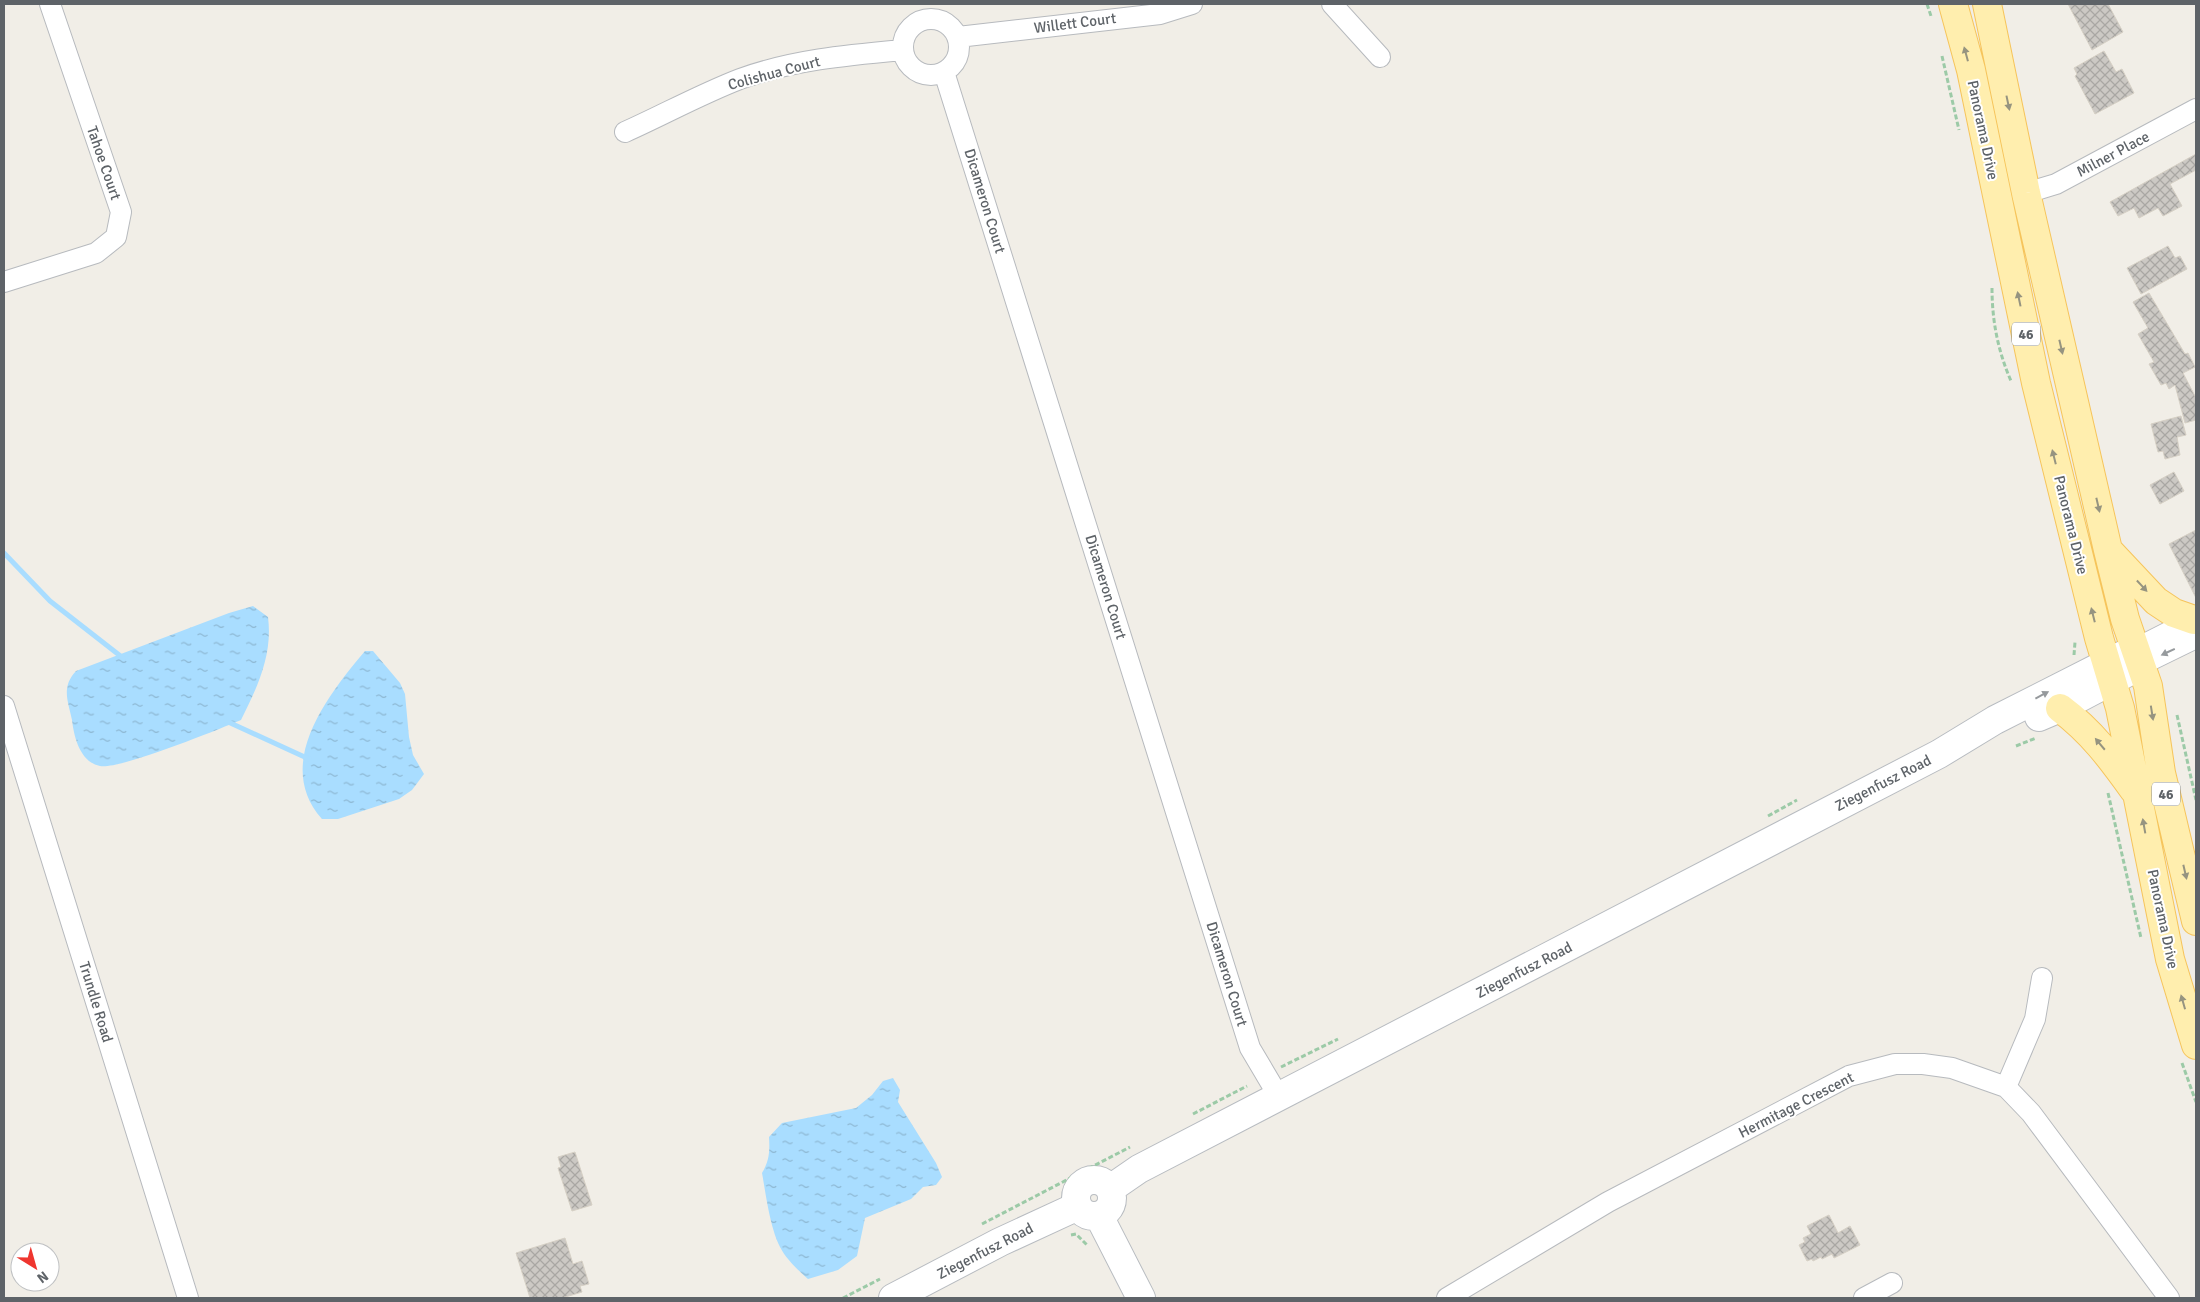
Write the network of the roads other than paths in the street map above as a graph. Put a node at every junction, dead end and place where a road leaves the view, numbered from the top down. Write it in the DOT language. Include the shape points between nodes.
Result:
graph roads {
  1 [pos="50,4"];
  2 [pos="1192,4"];
  3 [pos="1332,4"];
  4 [pos="1987,4"];
  5 [pos="923,11"];
  6 [pos="1943,12"];
  7 [pos="958,37"];
  8 [pos="902,50"];
  9 [pos="1380,57"];
  10 [pos="944,72"];
  11 [pos="2196,108"];
  12 [pos="625,132"];
  13 [pos="2026,193"];
  14 [pos="4,282"];
  15 [pos="2108,550"];
  16 [pos="2195,625"];
  17 [pos="2138,657"];
  18 [pos="2109,672"];
  19 [pos="4,706"];
  20 [pos="2060,708"];
  21 [pos="1939,754"];
  22 [pos="2139,798"];
  23 [pos="2196,921"];
  24 [pos="2042,978"];
  25 [pos="2189,1052"];
  26 [pos="2006,1087"];
  27 [pos="1279,1097"];
  28 [pos="1088,1211"];
  29 [pos="1892,1284"];
  30 [pos="890,1287"];
  31 [pos="188,1298"];
  32 [pos="1140,1298"];
  33 [pos="1447,1298"];
  34 [pos="1864,1298"];
  35 [pos="2169,1298"];
  1 -- 14 [label="street, Tahoe Court" via="121,212 116,237 96,253"];
  2 -- 7 [label="street, Willett Court" via="1160,14"];
  3 -- 9 [label="street"];
  4 -- 13 [label="main road, Panorama Drive / 46, one-way"];
  5 -- 7 [label="street" via="941,20"];
  5 -- 8 [label="street" via="906,33"];
  18 -- 6 [label="main road, Panorama Drive / 46, one-way" via="2036,383 1971,70"];
  7 -- 10 [label="street" via="957,57"];
  8 -- 10 [label="street" via="914,70 929,76"];
  8 -- 12 [label="street, Colishua Court" via="807,62 742,79"];
  10 -- 27 [label="street, Dicameron Court" via="1250,1048"];
  11 -- 13 [label="street, Milner Place" via="2056,184"];
  13 -- 15 [label="main road, Panorama Drive / 46, one-way"];
  15 -- 16 [label="main road, one-way" via="2156,601"];
  15 -- 17 [label="main road, Panorama Drive / 46"];
  16 -- 17 [label="street"];
  17 -- 18 [label="street, Ziegenfusz Road"];
  17 -- 23 [label="main road, Panorama Drive / 46, one-way" via="2148,686 2161,773"];
  18 -- 20 [label="street, Ziegenfusz Road"];
  21 -- 18 [label="street, Ziegenfusz Road, one-way" via="1995,720"];
  18 -- 22 [label="main road, Panorama Drive / 46"];
  19 -- 31 [label="street, Trundle Road"];
  20 -- 21 [label="street, Ziegenfusz Road"];
  22 -- 20 [label="main road, one-way" via="2102,746"];
  21 -- 27 [label="street, Ziegenfusz Road"];
  25 -- 22 [label="main road, Panorama Drive / 46, one-way"];
  24 -- 26 [label="street" via="2035,1018"];
  26 -- 33 [label="street, Hermitage Crescent" via="1952,1068 1923,1064 1895,1064 1849,1076 1608,1202"];
  26 -- 35 [label="street, Hermitage Crescent" via="2031,1113"];
  27 -- 28 [label="street, Ziegenfusz Road" via="1139,1169 1110,1190 1112,1202 1105,1212"];
  28 -- 30 [label="street, Ziegenfusz Road" via="1000,1242"];
  28 -- 32 [label="street"];
  29 -- 34 [label="street"];
}
